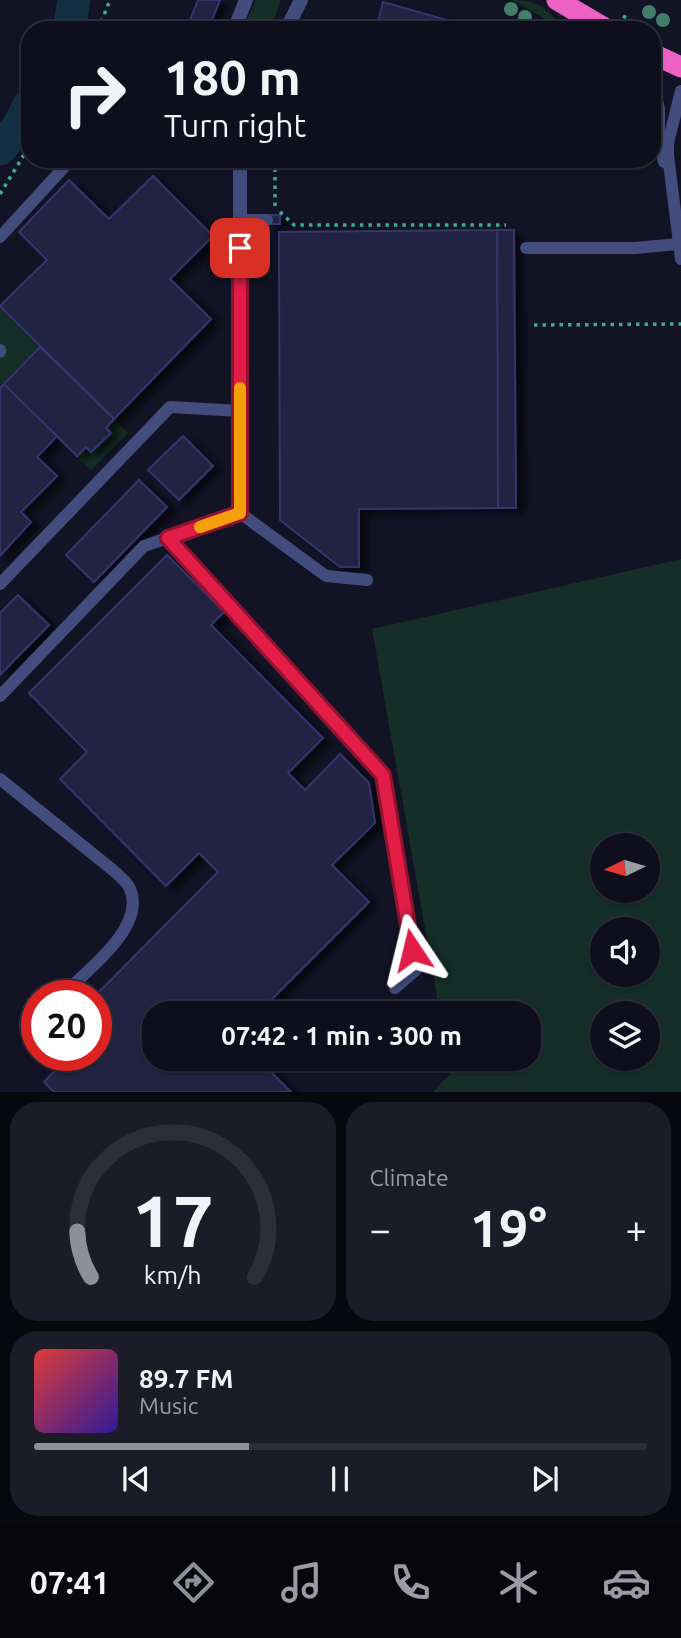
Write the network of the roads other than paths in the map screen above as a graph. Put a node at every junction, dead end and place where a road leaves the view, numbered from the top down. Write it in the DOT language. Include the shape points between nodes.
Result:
graph roads {
  1 [pos="246,0"];
  2 [pos="301,0"];
  3 [pos="557,0"];
  4 [pos="238,21"];
  5 [pos="290,21"];
  6 [pos="593,21"];
  7 [pos="661,58"];
  8 [pos="681,67"];
  9 [pos="681,91"];
  10 [pos="661,156"];
  11 [pos="681,161"];
  12 [pos="63,168"];
  13 [pos="240,168"];
  14 [pos="671,174"];
  15 [pos="240,220"];
  16 [pos="267,220"];
  17 [pos="0,237"];
  18 [pos="678,244"];
  19 [pos="526,248"];
  20 [pos="681,259"];
  21 [pos="240,411"];
  22 [pos="240,513"];
  23 [pos="168,538"];
  24 [pos="367,580"];
  25 [pos="0,584"];
  26 [pos="0,696"];
  27 [pos="0,779"];
  28 [pos="77,980"];
  29 [pos="395,988"];
  1 -- 4 [label="street"];
  2 -- 5 [label="street"];
  3 -- 6 [label="highway"];
  7 -- 8 [label="highway"];
  9 -- 14 [label="lane" via="668,143"];
  10 -- 14 [label="lane"];
  11 -- 14 [label="lane"];
  12 -- 17 [label="lane"];
  13 -- 15 [label="street"];
  14 -- 18 [label="lane"];
  15 -- 16 [label="lane"];
  15 -- 21 [label="street"];
  18 -- 19 [label="lane"];
  18 -- 20 [label="lane"];
  21 -- 22 [label="street"];
  21 -- 25 [label="lane" via="170,407"];
  22 -- 23 [label="lane"];
  22 -- 24 [label="lane" via="327,576"];
  23 -- 26 [label="lane" via="144,547"];
  23 -- 29 [label="lane" via="383,775 416,970"];
  27 -- 28 [label="lane" via="128,886 133,902 129,921 119,939"];
}
